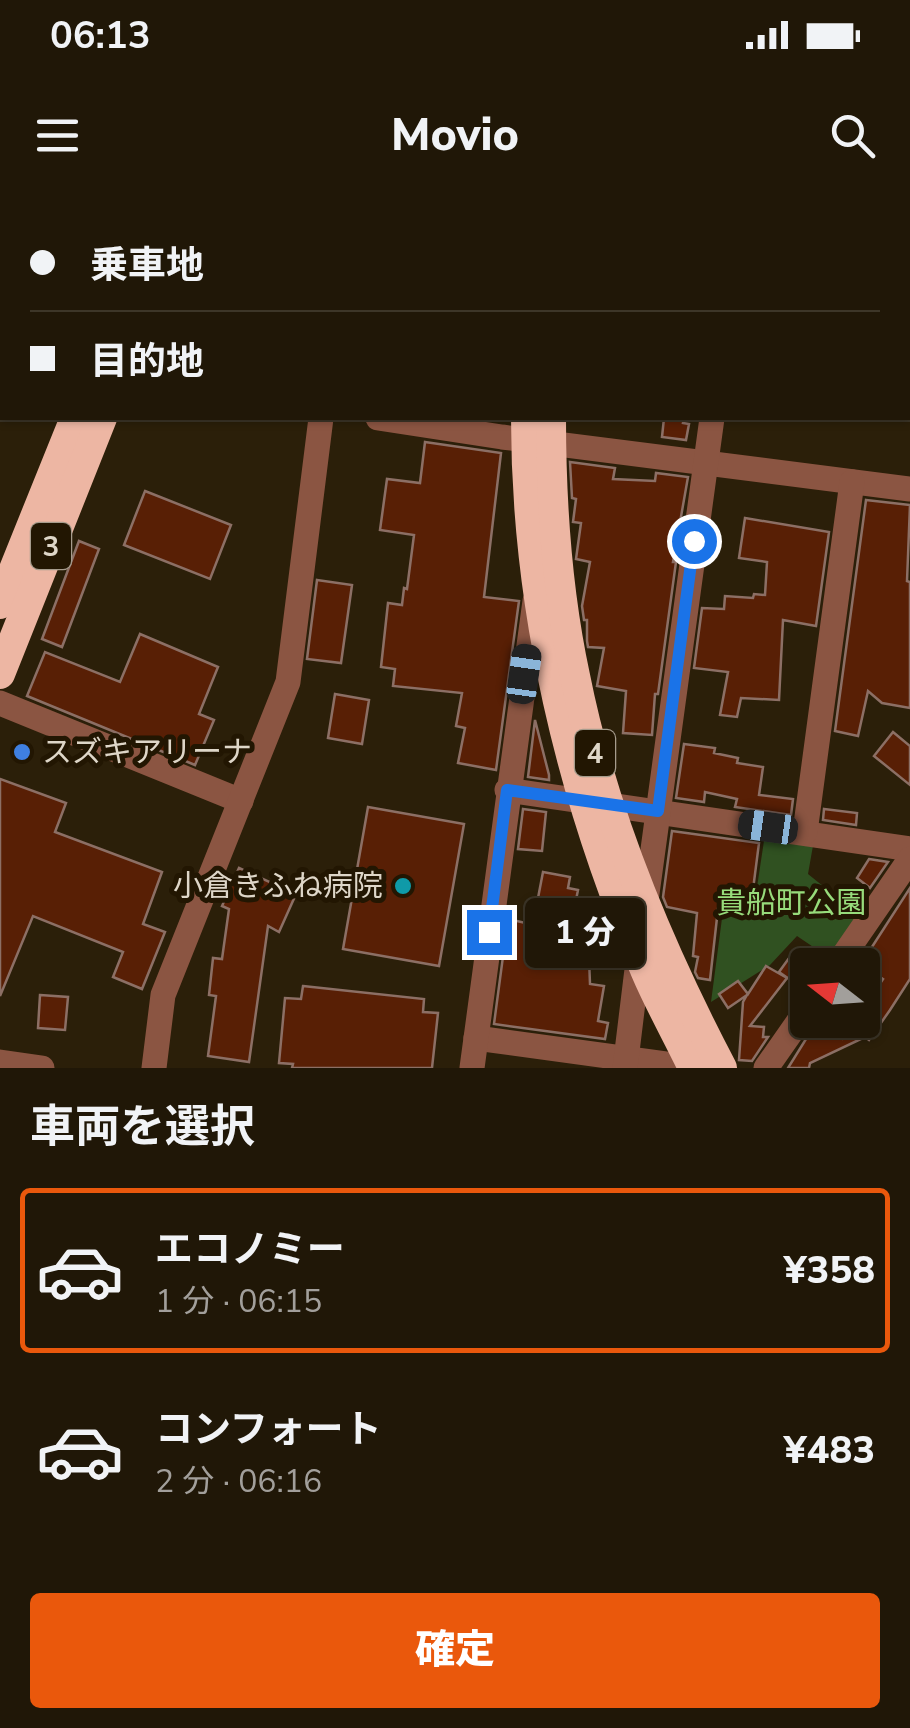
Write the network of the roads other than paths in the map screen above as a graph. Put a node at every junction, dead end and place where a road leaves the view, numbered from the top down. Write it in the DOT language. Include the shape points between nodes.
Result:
graph roads {
  1 [pos="74,420"];
  2 [pos="101,420"];
  3 [pos="321,420"];
  4 [pos="402,420"];
  5 [pos="526,420"];
  6 [pos="712,420"];
  7 [pos="554,430"];
  8 [pos="705,464"];
  9 [pos="852,482"];
  10 [pos="910,489"];
  11 [pos="0,604"];
  12 [pos="0,674"];
  13 [pos="0,703"];
  14 [pos="507,790"];
  15 [pos="241,801"];
  16 [pos="658,811"];
  17 [pos="805,832"];
  18 [pos="910,849"];
  19 [pos="910,859"];
  20 [pos="849,948"];
  21 [pos="790,1034"];
  22 [pos="476,1038"];
  23 [pos="0,1062"];
  24 [pos="625,1063"];
  25 [pos="42,1068"];
  26 [pos="154,1068"];
  27 [pos="472,1068"];
  28 [pos="694,1068"];
  29 [pos="722,1068"];
  30 [pos="766,1068"];
  1 -- 11 [label="highway, 3"];
  2 -- 12 [label="highway, 3"];
  3 -- 15 [label="street" via="288,682"];
  4 -- 7 [label="street" via="502,437"];
  5 -- 28 [label="highway, 4, bridge" via="537,585 574,771 647,975"];
  6 -- 8 [label="street"];
  7 -- 8 [label="street"];
  7 -- 14 [label="street"];
  7 -- 29 [label="highway, 4, bridge" via="554,520 574,674 632,868"];
  8 -- 9 [label="street"];
  8 -- 16 [label="street"];
  9 -- 10 [label="street"];
  9 -- 17 [label="street"];
  13 -- 15 [label="street"];
  14 -- 16 [label="street"];
  14 -- 22 [label="street"];
  15 -- 26 [label="street" via="163,995"];
  16 -- 17 [label="street"];
  16 -- 24 [label="street"];
  17 -- 18 [label="street"];
  19 -- 20 [label="street"];
  21 -- 30 [label="street"];
  22 -- 24 [label="street"];
  22 -- 27 [label="street"];
  23 -- 25 [label="street"];
  24 -- 28 [label="street"];
}
